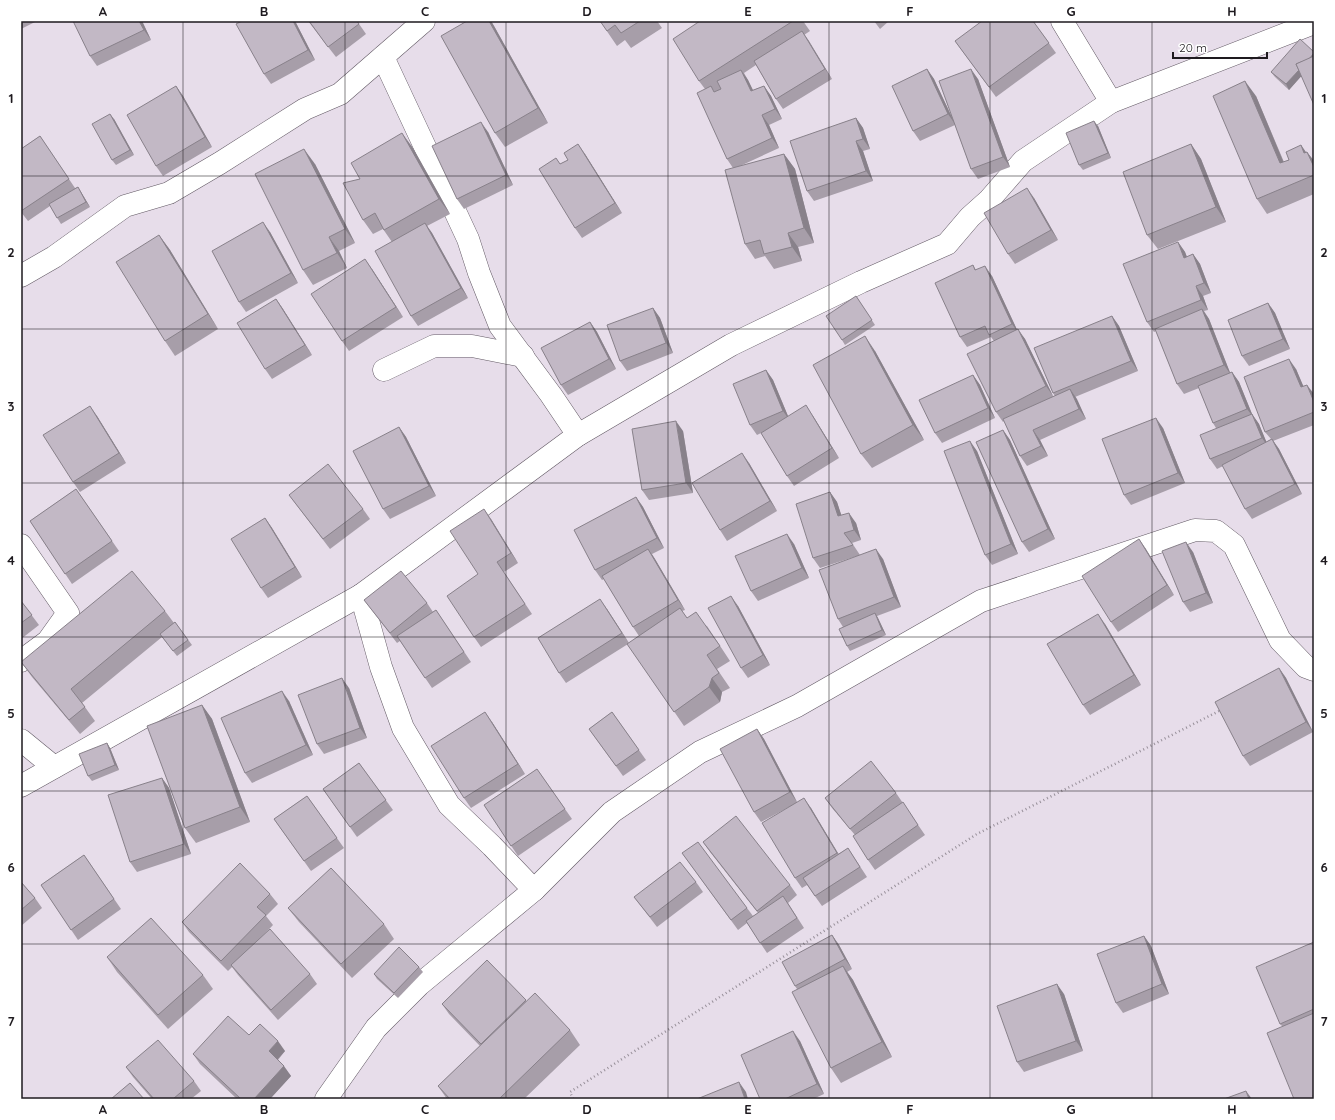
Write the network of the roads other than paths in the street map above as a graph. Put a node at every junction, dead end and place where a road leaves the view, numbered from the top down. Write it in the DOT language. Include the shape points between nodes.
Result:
graph roads {
  1 [pos="424,21"];
  2 [pos="1062,21"];
  3 [pos="1314,23"];
  4 [pos="383,57"];
  5 [pos="1111,102"];
  6 [pos="21,276"];
  7 [pos="522,356"];
  8 [pos="384,370"];
  9 [pos="578,435"];
  10 [pos="21,545"];
  11 [pos="361,595"];
  12 [pos="21,661"];
  13 [pos="1314,670"];
  14 [pos="21,740"];
  15 [pos="54,767"];
  16 [pos="21,786"];
  17 [pos="534,890"];
  18 [pos="326,1099"];
  1 -- 4 [label="street"];
  2 -- 5 [label="street"];
  3 -- 5 [label="street"];
  4 -- 6 [label="street" via="340,94 305,109 169,193 126,206 54,257"];
  4 -- 7 [label="street" via="468,240 500,326"];
  5 -- 9 [label="street" via="1022,161 947,244 861,282 731,345"];
  7 -- 8 [label="street" via="472,346 434,346"];
  7 -- 9 [label="street"];
  9 -- 11 [label="street"];
  10 -- 12 [label="street" via="68,613 48,641"];
  11 -- 15 [label="street"];
  11 -- 17 [label="street" via="381,667 403,728 449,805"];
  13 -- 17 [label="street" via="1306,668 1280,640 1234,545 1216,531 1196,530 981,601 797,706 700,752 612,812"];
  14 -- 15 [label="street"];
  15 -- 16 [label="street"];
  17 -- 18 [label="street" via="418,985 376,1028"];
}
